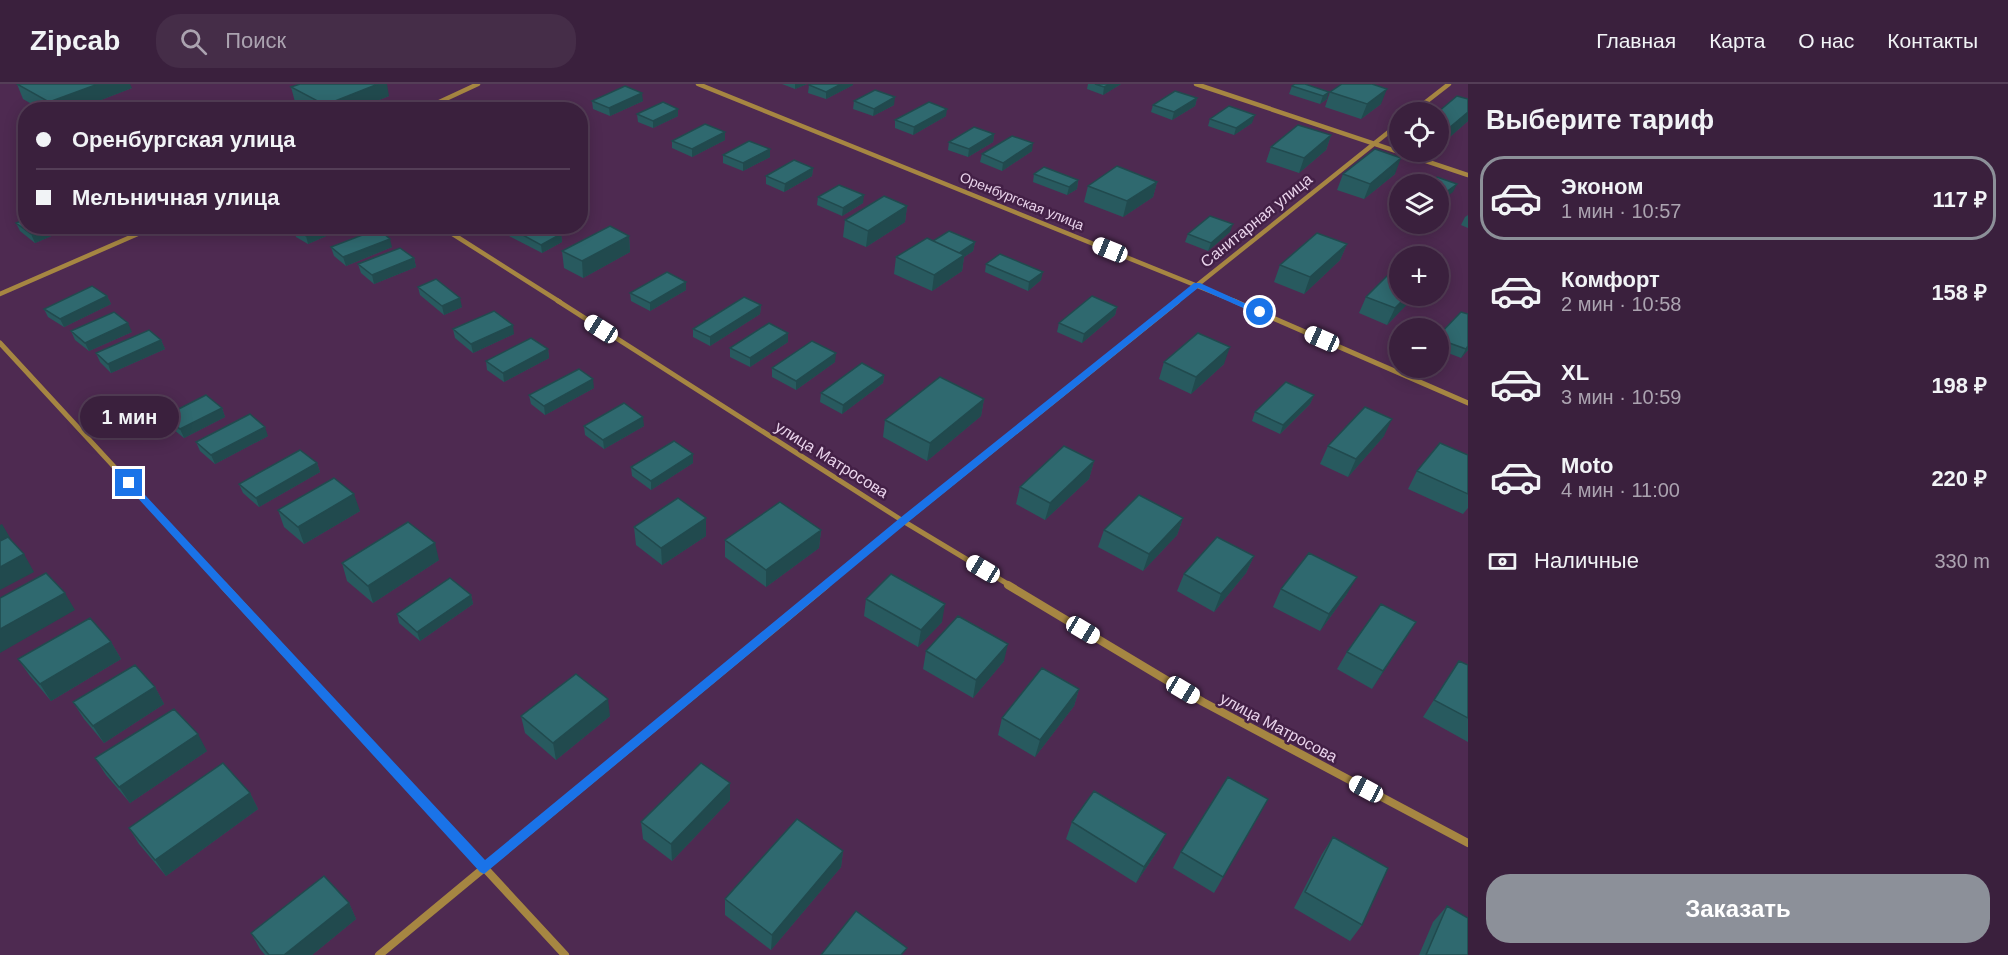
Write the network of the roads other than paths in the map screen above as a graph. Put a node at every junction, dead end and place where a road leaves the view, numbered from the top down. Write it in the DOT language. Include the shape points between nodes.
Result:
graph roads {
  1 [pos="478,84"];
  2 [pos="698,84"];
  3 [pos="1196,84"];
  4 [pos="1449,84"];
  5 [pos="439,102"];
  6 [pos="1426,102"];
  7 [pos="1389,131"];
  8 [pos="1374,143"];
  9 [pos="1468,175"];
  10 [pos="138,234"];
  11 [pos="453,234"];
  12 [pos="1197,285"];
  13 [pos="0,294"];
  14 [pos="0,343"];
  15 [pos="1468,403"];
  16 [pos="903,521"];
  17 [pos="1468,843"];
  18 [pos="484,868"];
  19 [pos="380,955"];
  20 [pos="565,955"];
  1 -- 5 [label="street"];
  2 -- 12 [label="street, Оренбургская улица"];
  3 -- 8 [label="street"];
  4 -- 6 [label="street"];
  7 -- 8 [label="street, Санитарная улица"];
  8 -- 9 [label="street"];
  8 -- 12 [label="street, Санитарная улица"];
  10 -- 13 [label="street"];
  11 -- 16 [label="street, улица Матросова"];
  12 -- 15 [label="street, Оренбургская улица"];
  12 -- 16 [label="street, Санитарная улица"];
  14 -- 18 [label="street"];
  16 -- 17 [label="street, улица Матросова" via="1203,702"];
  16 -- 18 [label="street, Санитарная улица"];
  18 -- 19 [label="street, Санитарная улица"];
  18 -- 20 [label="street"];
}
